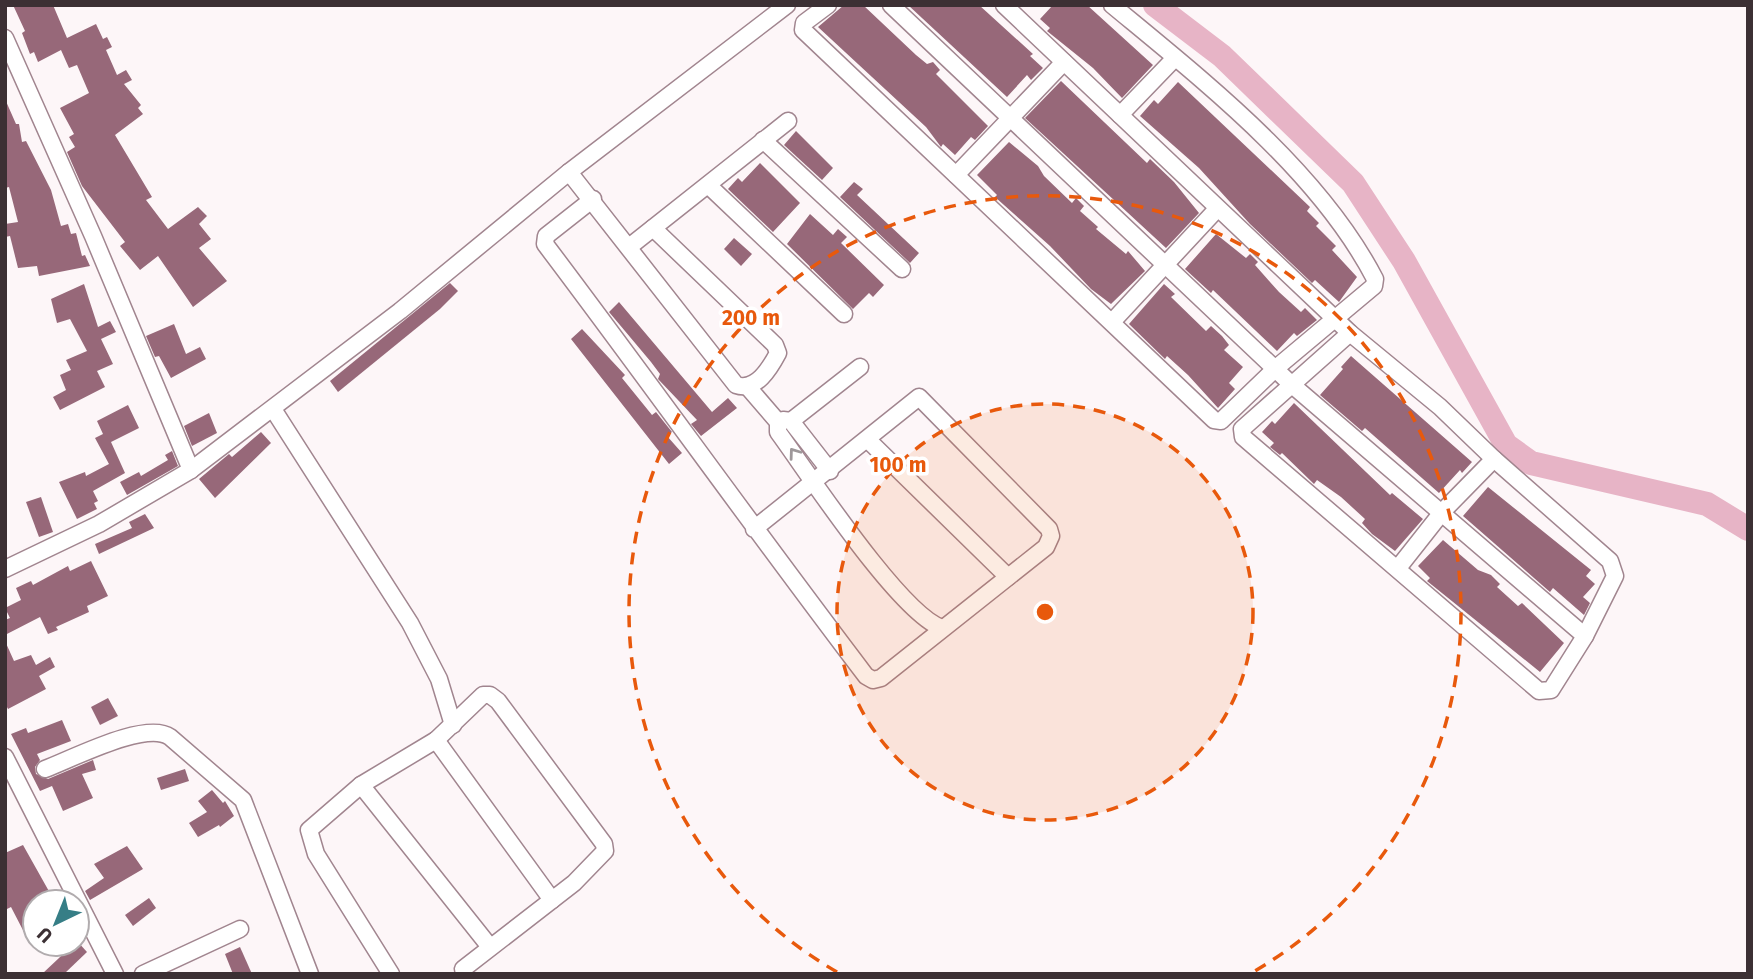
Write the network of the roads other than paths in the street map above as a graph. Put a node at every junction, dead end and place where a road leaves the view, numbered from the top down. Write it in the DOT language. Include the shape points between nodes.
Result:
graph roads {
  1 [pos="787,5"];
  2 [pos="828,5"];
  3 [pos="891,5"];
  4 [pos="1112,5"];
  5 [pos="1016,9"];
  6 [pos="5,38"];
  7 [pos="1174,59"];
  8 [pos="1063,62"];
  9 [pos="1120,115"];
  10 [pos="1010,118"];
  11 [pos="788,121"];
  12 [pos="763,140"];
  13 [pos="569,172"];
  14 [pos="956,174"];
  15 [pos="708,185"];
  16 [pos="593,199"];
  17 [pos="1217,209"];
  18 [pos="653,228"];
  19 [pos="629,247"];
  20 [pos="1164,263"];
  21 [pos="902,269"];
  22 [pos="844,314"];
  23 [pos="1338,319"];
  24 [pos="1112,321"];
  25 [pos="1350,333"];
  26 [pos="860,367"];
  27 [pos="1276,368"];
  28 [pos="1291,384"];
  29 [pos="747,386"];
  30 [pos="273,409"];
  31 [pos="784,422"];
  32 [pos="868,440"];
  33 [pos="1494,459"];
  34 [pos="191,470"];
  35 [pos="830,471"];
  36 [pos="814,483"];
  37 [pos="1443,511"];
  38 [pos="754,529"];
  39 [pos="1398,568"];
  40 [pos="5,569"];
  41 [pos="1008,577"];
  42 [pos="942,628"];
  43 [pos="1585,636"];
  44 [pos="453,725"];
  45 [pos="436,740"];
  46 [pos="6,763"];
  47 [pos="45,769"];
  48 [pos="361,785"];
  49 [pos="552,900"];
  50 [pos="240,929"];
  51 [pos="490,947"];
  52 [pos="463,969"];
  53 [pos="115,974"];
  54 [pos="143,974"];
  55 [pos="310,974"];
  56 [pos="391,974"];
  1 -- 13 [label="street"];
  2 -- 14 [label="street" via="804,23 803,30"];
  3 -- 10 [label="street"];
  4 -- 7 [label="street"];
  5 -- 8 [label="street"];
  6 -- 34 [label="street"];
  7 -- 9 [label="street"];
  7 -- 23 [label="street" via="1284,159 1355,243 1376,284"];
  8 -- 9 [label="street"];
  8 -- 10 [label="street"];
  9 -- 17 [label="street"];
  10 -- 14 [label="street"];
  10 -- 20 [label="street"];
  11 -- 12 [label="street"];
  12 -- 15 [label="street"];
  12 -- 21 [label="street"];
  13 -- 16 [label="street"];
  13 -- 30 [label="street"];
  14 -- 24 [label="street"];
  15 -- 18 [label="street"];
  15 -- 22 [label="street"];
  16 -- 19 [label="street"];
  16 -- 38 [label="street" via="546,236 545,244 689,434"];
  17 -- 20 [label="street"];
  17 -- 23 [label="street"];
  18 -- 19 [label="street"];
  18 -- 29 [label="street" via="778,349 769,371"];
  19 -- 29 [label="street" via="730,379 740,388"];
  20 -- 24 [label="street"];
  20 -- 27 [label="street"];
  23 -- 25 [label="street"];
  23 -- 27 [label="street"];
  24 -- 27 [label="street" via="1218,421"];
  25 -- 28 [label="street"];
  25 -- 33 [label="street" via="1440,407"];
  26 -- 31 [label="street"];
  27 -- 28 [label="street"];
  28 -- 37 [label="street"];
  28 -- 39 [label="street" via="1242,429 1243,438"];
  29 -- 31 [label="street"];
  30 -- 34 [label="street"];
  30 -- 44 [label="street" via="410,623 439,679"];
  31 -- 35 [label="street"];
  36 -- 31 [label="street, one-way" via="778,432"];
  32 -- 35 [label="street"];
  32 -- 41 [label="street"];
  32 -- 41 [label="street" via="915,398 923,398 1049,529 1046,547"];
  33 -- 37 [label="street"];
  33 -- 43 [label="street" via="1614,568 1615,576"];
  34 -- 40 [label="street" via="99,524"];
  35 -- 36 [label="street"];
  36 -- 38 [label="street"];
  36 -- 42 [label="street" via="886,576 928,622"];
  37 -- 39 [label="street"];
  37 -- 43 [label="street"];
  38 -- 42 [label="street" via="873,680"];
  39 -- 43 [label="street" via="1539,691 1551,690"];
  41 -- 42 [label="street"];
  44 -- 45 [label="street"];
  44 -- 49 [label="street" via="483,695 498,701 604,844 599,860"];
  45 -- 48 [label="street"];
  45 -- 49 [label="street"];
  46 -- 53 [label="street"];
  47 -- 55 [label="street" via="140,733 163,732 170,737 243,800"];
  48 -- 51 [label="street"];
  48 -- 56 [label="street" via="314,822 309,837"];
  49 -- 51 [label="street"];
  50 -- 54 [label="street"];
  51 -- 52 [label="street"];
}
